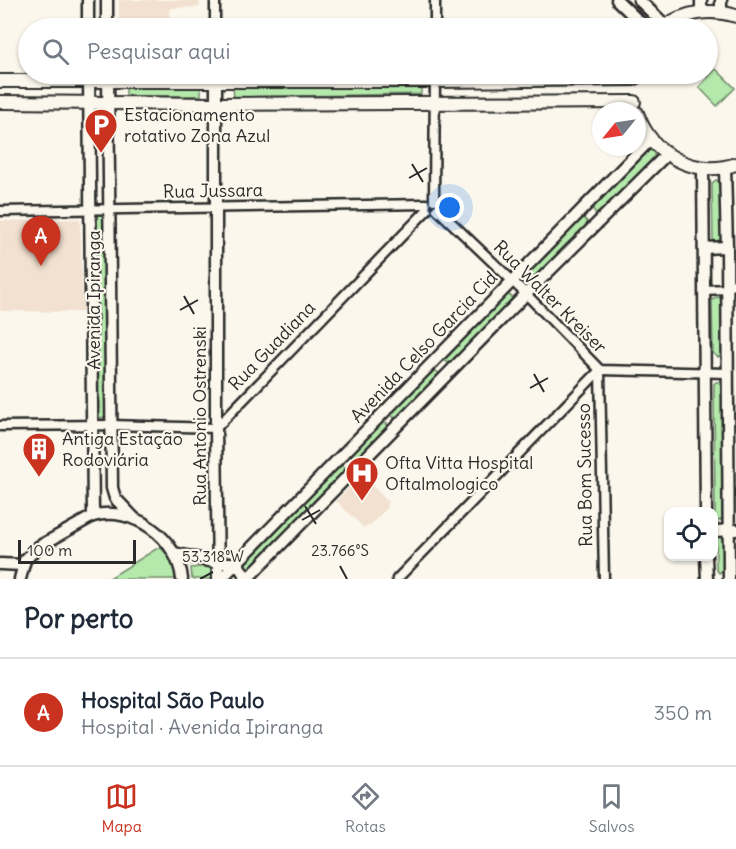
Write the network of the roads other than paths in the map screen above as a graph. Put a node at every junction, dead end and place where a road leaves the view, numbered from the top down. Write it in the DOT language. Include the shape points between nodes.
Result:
graph roads {
  1 [pos="88,0"];
  2 [pos="107,0"];
  3 [pos="215,0"];
  4 [pos="435,0"];
  5 [pos="617,0"];
  6 [pos="639,0"];
  7 [pos="701,6"];
  8 [pos="721,6"];
  9 [pos="736,16"];
  10 [pos="88,18"];
  11 [pos="107,18"];
  12 [pos="215,18"];
  13 [pos="435,18"];
  14 [pos="636,18"];
  15 [pos="656,18"];
  16 [pos="680,18"];
  17 [pos="18,80"];
  18 [pos="0,81"];
  19 [pos="89,84"];
  20 [pos="108,84"];
  21 [pos="216,84"];
  22 [pos="435,84"];
  23 [pos="623,84"];
  24 [pos="634,84"];
  25 [pos="0,102"];
  26 [pos="435,102"];
  27 [pos="592,102"];
  28 [pos="615,102"];
  29 [pos="636,102"];
  30 [pos="90,103"];
  31 [pos="108,103"];
  32 [pos="216,104"];
  33 [pos="646,132"];
  34 [pos="651,139"];
  35 [pos="667,154"];
  36 [pos="730,165"];
  37 [pos="703,168"];
  38 [pos="431,206"];
  39 [pos="216,207"];
  40 [pos="583,208"];
  41 [pos="91,209"];
  42 [pos="110,209"];
  43 [pos="0,211"];
  44 [pos="598,222"];
  45 [pos="727,247"];
  46 [pos="704,248"];
  47 [pos="512,280"];
  48 [pos="732,286"];
  49 [pos="704,290"];
  50 [pos="526,294"];
  51 [pos="434,361"];
  52 [pos="600,370"];
  53 [pos="705,373"];
  54 [pos="727,373"];
  55 [pos="448,375"];
  56 [pos="382,413"];
  57 [pos="92,425"];
  58 [pos="111,425"];
  59 [pos="0,426"];
  60 [pos="397,427"];
  61 [pos="216,428"];
  62 [pos="342,454"];
  63 [pos="357,468"];
  64 [pos="706,507"];
  65 [pos="93,516"];
  66 [pos="134,518"];
  67 [pos="732,530"];
  68 [pos="218,546"];
  69 [pos="174,553"];
  70 [pos="195,558"];
  71 [pos="706,561"];
  72 [pos="218,563"];
  73 [pos="237,563"];
  74 [pos="0,564"];
  75 [pos="23,565"];
  76 [pos="20,579"];
  77 [pos="182,579"];
  78 [pos="220,579"];
  79 [pos="247,579"];
  80 [pos="397,579"];
  81 [pos="604,579"];
  82 [pos="706,579"];
  83 [pos="729,579"];
  1 -- 10 [label="street"];
  2 -- 11 [label="street"];
  3 -- 12 [label="street"];
  4 -- 13 [label="street"];
  5 -- 14 [label="street"];
  6 -- 15 [label="street"];
  7 -- 8 [label="main road"];
  7 -- 16 [label="main road"];
  8 -- 9 [label="main road"];
  17 -- 18 [label="main road"];
  19 -- 30 [label="street, Avenida Ipiranga"];
  20 -- 31 [label="street, Avenida Ipiranga"];
  21 -- 32 [label="street, Rua Antonio Ostrenski"];
  22 -- 26 [label="street"];
  23 -- 28 [label="main road" via="625,92"];
  24 -- 29 [label="main road"];
  25 -- 30 [label="main road"];
  26 -- 27 [label="main road"];
  26 -- 32 [label="main road"];
  26 -- 38 [label="street"];
  30 -- 31 [label="main road"];
  30 -- 41 [label="street, Avenida Ipiranga"];
  31 -- 32 [label="main road"];
  31 -- 42 [label="street, Avenida Ipiranga"];
  32 -- 39 [label="street, Rua Antonio Ostrenski"];
  33 -- 34 [label="main road"];
  34 -- 35 [label="main road"];
  34 -- 40 [label="street, Avenida Celso Garcia Cid"];
  35 -- 37 [label="main road"];
  35 -- 44 [label="street, Avenida Celso Garcia Cid"];
  36 -- 37 [label="main road"];
  36 -- 45 [label="street"];
  37 -- 46 [label="street"];
  38 -- 39 [label="street, Rua Jussara"];
  38 -- 47 [label="street, Rua Walter Kreiser"];
  38 -- 61 [label="street, Rua Guadiana"];
  39 -- 42 [label="street, Rua Jussara"];
  39 -- 61 [label="street, Rua Antonio Ostrenski"];
  40 -- 44 [label="street"];
  40 -- 47 [label="street, Avenida Celso Garcia Cid"];
  41 -- 42 [label="street, Rua Jussara"];
  41 -- 43 [label="street, Rua Jussara"];
  41 -- 57 [label="street, Avenida Ipiranga"];
  42 -- 58 [label="street, Avenida Ipiranga"];
  44 -- 50 [label="street, Avenida Celso Garcia Cid"];
  45 -- 46 [label="street"];
  45 -- 48 [label="street"];
  46 -- 49 [label="street"];
  47 -- 50 [label="street, Rua Walter Kreiser"];
  47 -- 51 [label="street, Avenida Celso Garcia Cid"];
  48 -- 49 [label="street"];
  48 -- 54 [label="street"];
  49 -- 53 [label="street"];
  50 -- 52 [label="street, Rua Walter Kreiser"];
  50 -- 55 [label="street, Avenida Celso Garcia Cid"];
  51 -- 55 [label="street"];
  51 -- 56 [label="street, Avenida Celso Garcia Cid"];
  52 -- 53 [label="street, Rua Walter Kreiser"];
  52 -- 80 [label="street"];
  52 -- 81 [label="street, Rua Bom Sucesso"];
  53 -- 54 [label="street, Rua Walter Kreiser"];
  53 -- 64 [label="street"];
  54 -- 67 [label="street"];
  55 -- 60 [label="street, Avenida Celso Garcia Cid"];
  56 -- 60 [label="street"];
  56 -- 62 [label="street, Avenida Celso Garcia Cid"];
  57 -- 58 [label="street"];
  57 -- 59 [label="street"];
  57 -- 65 [label="street, Avenida Ipiranga"];
  58 -- 61 [label="street"];
  58 -- 66 [label="street, Avenida Ipiranga" via="112,488 122,508"];
  60 -- 63 [label="street, Avenida Celso Garcia Cid"];
  61 -- 68 [label="street, Rua Antonio Ostrenski"];
  62 -- 63 [label="street"];
  62 -- 73 [label="street, Avenida Celso Garcia Cid"];
  63 -- 79 [label="street, Avenida Celso Garcia Cid"];
  65 -- 66 [label="street" via="120,513"];
  65 -- 75 [label="street" via="38,547"];
  66 -- 69 [label="street" via="163,538"];
  67 -- 83 [label="street"];
  68 -- 70 [label="street"];
  68 -- 72 [label="street, Rua Antonio Ostrenski"];
  69 -- 70 [label="street"];
  69 -- 77 [label="street"];
  70 -- 72 [label="street"];
  71 -- 82 [label="street"];
  72 -- 73 [label="street"];
  72 -- 78 [label="street, Rua Antonio Ostrenski"];
  73 -- 78 [label="street, Avenida Celso Garcia Cid"];
  73 -- 79 [label="street"];
  74 -- 75 [label="street"];
  75 -- 76 [label="street"];
}
